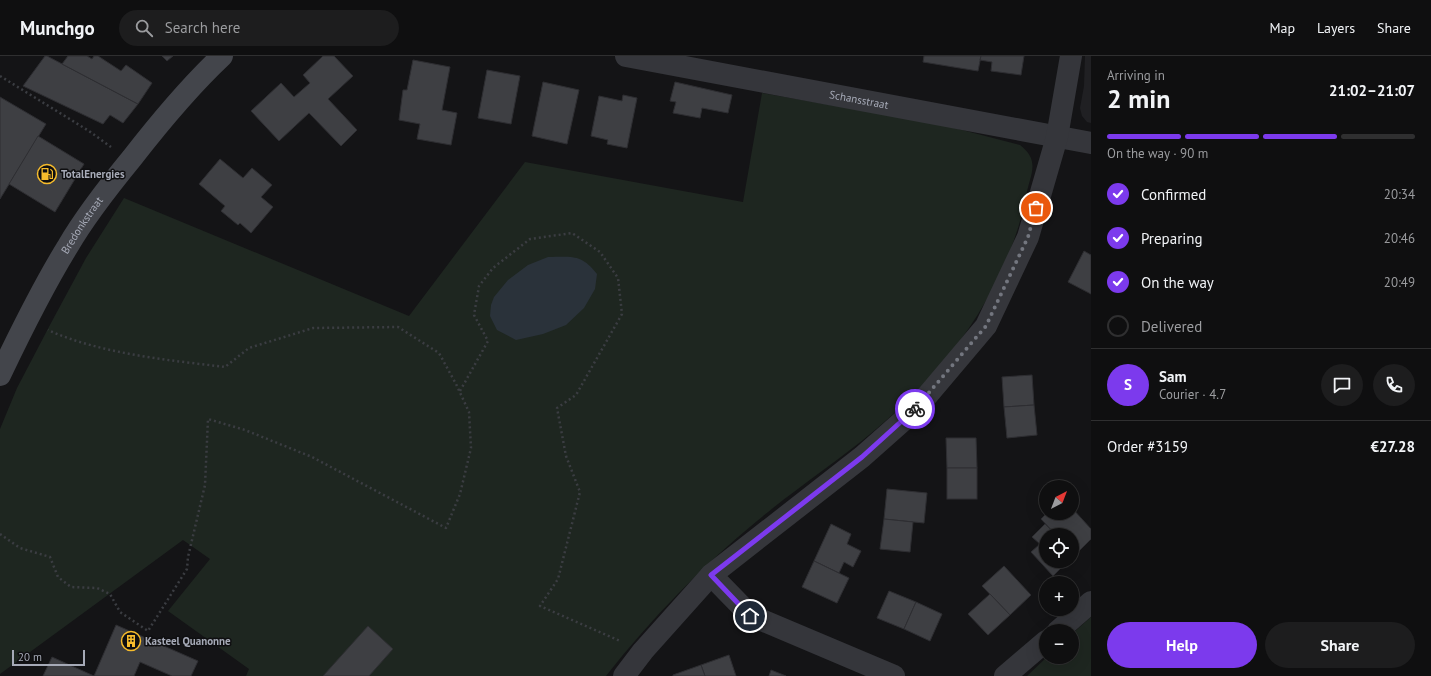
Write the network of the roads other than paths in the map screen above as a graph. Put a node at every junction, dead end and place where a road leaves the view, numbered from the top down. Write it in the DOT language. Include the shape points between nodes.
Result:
graph roads {
  1 [pos="222,56"];
  2 [pos="626,56"];
  3 [pos="1071,56"];
  4 [pos="1057,137"];
  5 [pos="1091,143"];
  6 [pos="0,375"];
  7 [pos="711,575"];
  8 [pos="1091,602"];
  9 [pos="1066,624"];
  10 [pos="1039,647"];
  11 [pos="624,676"];
  12 [pos="894,676"];
  13 [pos="1005,676"];
  1 -- 6 [label="street, Bredonkstraat" via="152,132 108,188 68,246 26,320"];
  2 -- 4 [label="street, Schansstraat"];
  3 -- 4 [label="street"];
  4 -- 5 [label="street, Schansstraat"];
  4 -- 7 [label="street" via="1028,237 986,326 914,410 862,457"];
  7 -- 11 [label="street"];
  7 -- 12 [label="street" via="750,616"];
  8 -- 9 [label="street"];
  10 -- 13 [label="street"];
}
